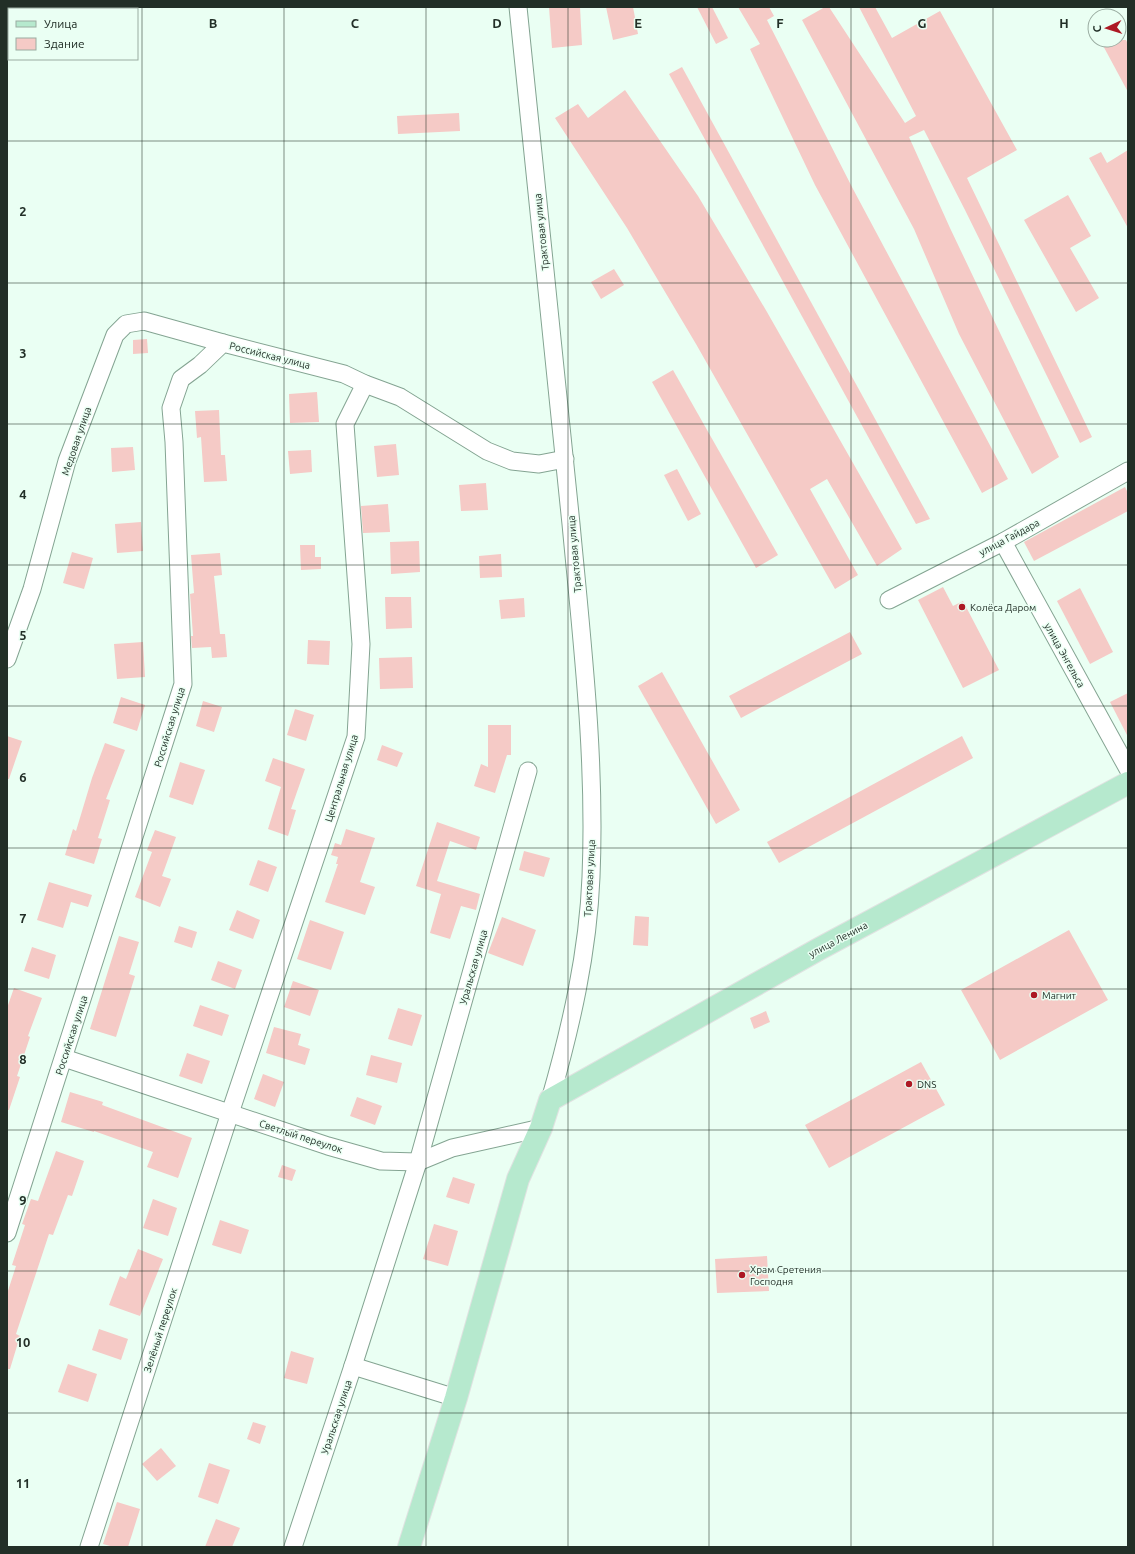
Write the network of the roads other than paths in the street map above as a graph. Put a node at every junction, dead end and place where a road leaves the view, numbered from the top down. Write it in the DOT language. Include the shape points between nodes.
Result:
graph roads {
  1 [pos="518,7"];
  2 [pos="223,343"];
  3 [pos="365,384"];
  4 [pos="565,459"];
  5 [pos="1128,471"];
  6 [pos="1003,542"];
  7 [pos="889,600"];
  8 [pos="7,659"];
  9 [pos="1128,769"];
  10 [pos="528,771"];
  11 [pos="1128,783"];
  12 [pos="64,1058"];
  13 [pos="550,1100"];
  14 [pos="230,1113"];
  15 [pos="541,1128"];
  16 [pos="418,1162"];
  17 [pos="7,1233"];
  18 [pos="353,1366"];
  19 [pos="456,1398"];
  20 [pos="89,1547"];
  21 [pos="293,1547"];
  22 [pos="409,1547"];
  1 -- 4 [label="street, Трактовая улица"];
  2 -- 3 [label="street, Российская улица" via="344,374"];
  2 -- 8 [label="street, Медовая улица" via="144,321 126,324 115,335 67,461 32,589"];
  2 -- 12 [label="street, Российская улица" via="181,379 171,408 183,684"];
  3 -- 4 [label="street, Российская улица" via="400,397 487,451 512,461 539,464"];
  3 -- 14 [label="street, Центральная улица" via="345,424 361,644 356,737"];
  4 -- 13 [label="street, Трактовая улица" via="588,713 593,799 591,880 584,954 567,1040"];
  5 -- 6 [label="street, улица Гайдара"];
  6 -- 7 [label="street, улица Гайдара"];
  6 -- 9 [label="street, улица Энгельса"];
  10 -- 16 [label="street, Уральская улица"];
  11 -- 13 [label="main road, улица Ленина" via="819,949"];
  12 -- 14 [label="street, Светлый переулок"];
  12 -- 17 [label="street, Российская улица"];
  13 -- 15 [label="main road"];
  14 -- 16 [label="street, Светлый переулок" via="381,1161"];
  14 -- 20 [label="street, Зелёный переулок"];
  15 -- 16 [label="street, Светлый переулок" via="452,1148"];
  15 -- 19 [label="main road" via="518,1179"];
  16 -- 18 [label="street, Уральская улица"];
  18 -- 19 [label="street"];
  18 -- 21 [label="street, Уральская улица"];
  19 -- 22 [label="main road"];
}
